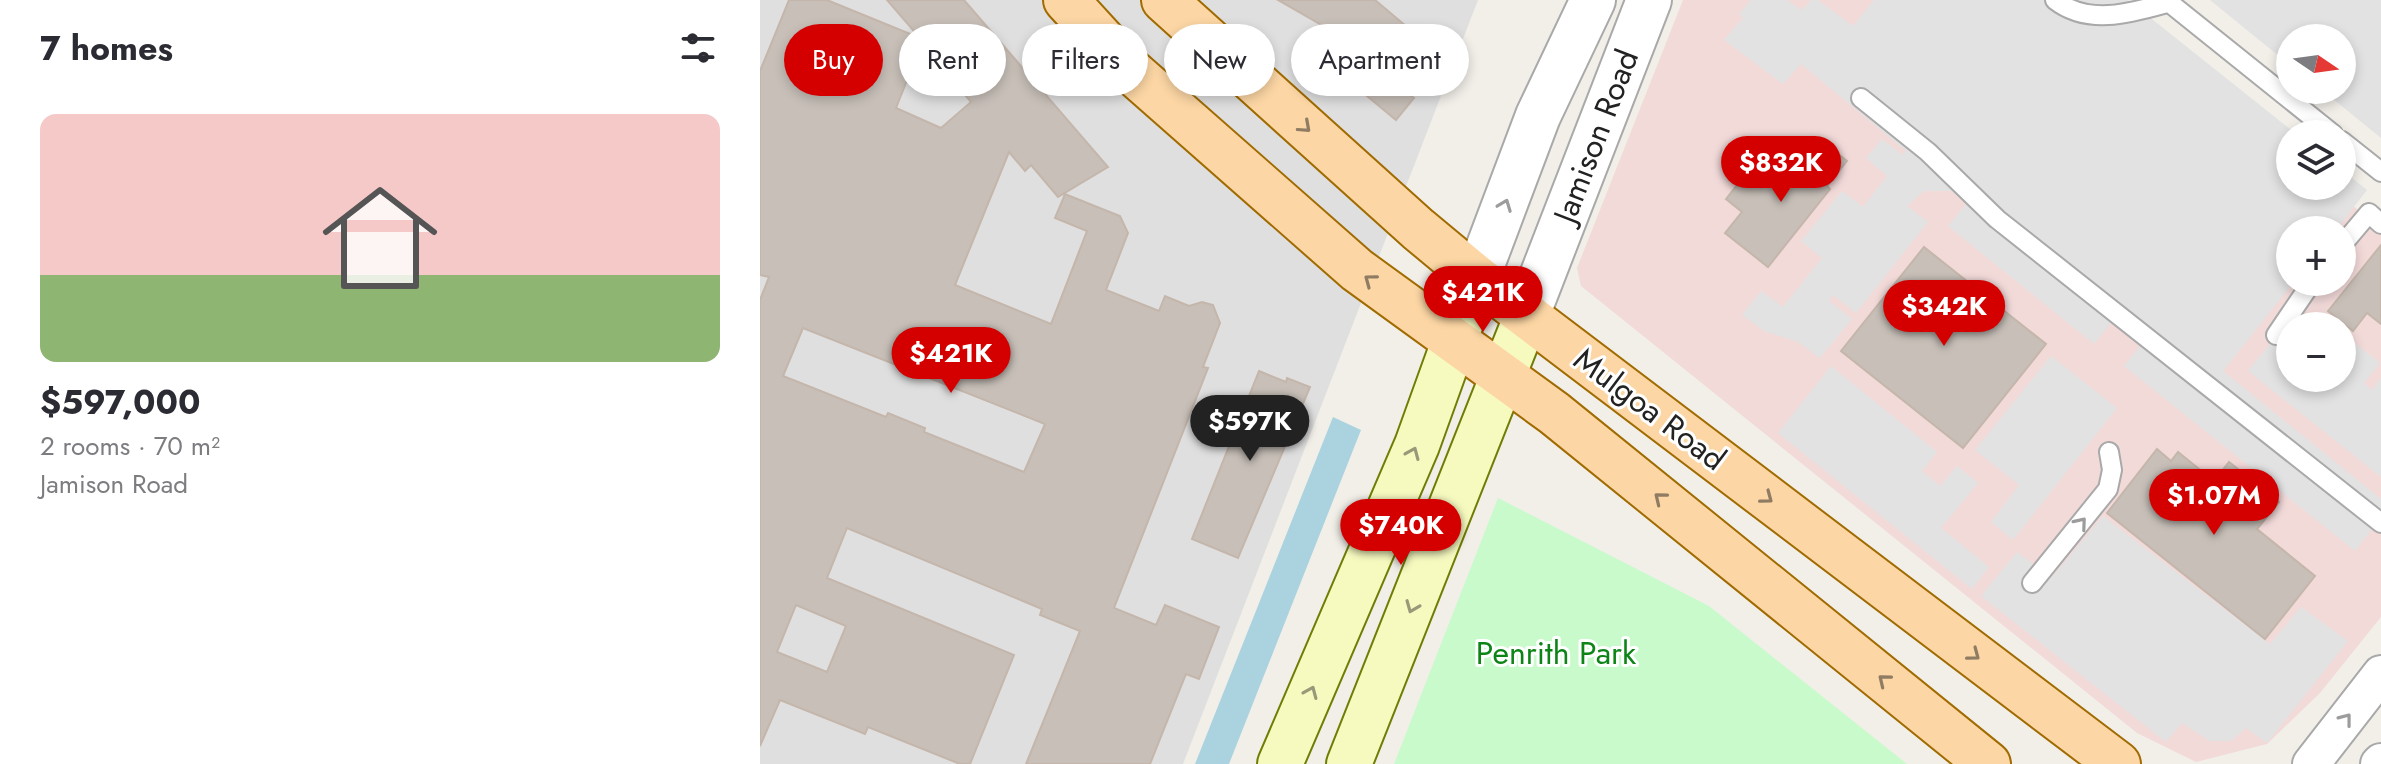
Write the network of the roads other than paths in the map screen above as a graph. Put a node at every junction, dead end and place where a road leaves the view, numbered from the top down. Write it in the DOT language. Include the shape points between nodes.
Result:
graph roads {
  1 [pos="1066,0"];
  2 [pos="1164,0"];
  3 [pos="1593,0"];
  4 [pos="1649,0"];
  5 [pos="2055,0"];
  6 [pos="2167,1"];
  7 [pos="1861,98"];
  8 [pos="2316,120"];
  9 [pos="2356,152"];
  10 [pos="2381,172"];
  11 [pos="2381,224"];
  12 [pos="2356,228"];
  13 [pos="1477,278"];
  14 [pos="1527,315"];
  15 [pos="1455,344"];
  16 [pos="1502,378"];
  17 [pos="2109,452"];
  18 [pos="2381,523"];
  19 [pos="2032,583"];
  20 [pos="2381,674"];
  21 [pos="1280,764"];
  22 [pos="1349,764"];
  23 [pos="1988,764"];
  24 [pos="2118,764"];
  25 [pos="2311,764"];
  15 -- 1 [label="main road, Mulgoa Road, one-way" via="1345,260 1131,71"];
  2 -- 13 [label="main road, Mulgoa Road, one-way"];
  13 -- 3 [label="street, Jamison Road, one-way" via="1538,116"];
  4 -- 14 [label="street, Jamison Road"];
  5 -- 6 [label="lane" via="2089,15 2123,15"];
  6 -- 8 [label="lane"];
  7 -- 18 [label="lane" via="1928,152 1997,219"];
  9 -- 10 [label="lane"];
  11 -- 12 [label="lane" via="2369,213"];
  13 -- 14 [label="main road, Mulgoa Road"];
  13 -- 15 [label="main road, Jamison Road"];
  14 -- 16 [label="main road, Jamison Road"];
  14 -- 24 [label="main road, Mulgoa Road, one-way"];
  15 -- 16 [label="main road, Mulgoa Road"];
  21 -- 15 [label="main road, Jamison Road, one-way"];
  16 -- 22 [label="main road, Jamison Road, one-way"];
  23 -- 16 [label="main road, Mulgoa Road, one-way" via="1554,413"];
  19 -- 17 [label="lane, one-way" via="2108,489"];
  25 -- 20 [label="street, one-way"];
}
